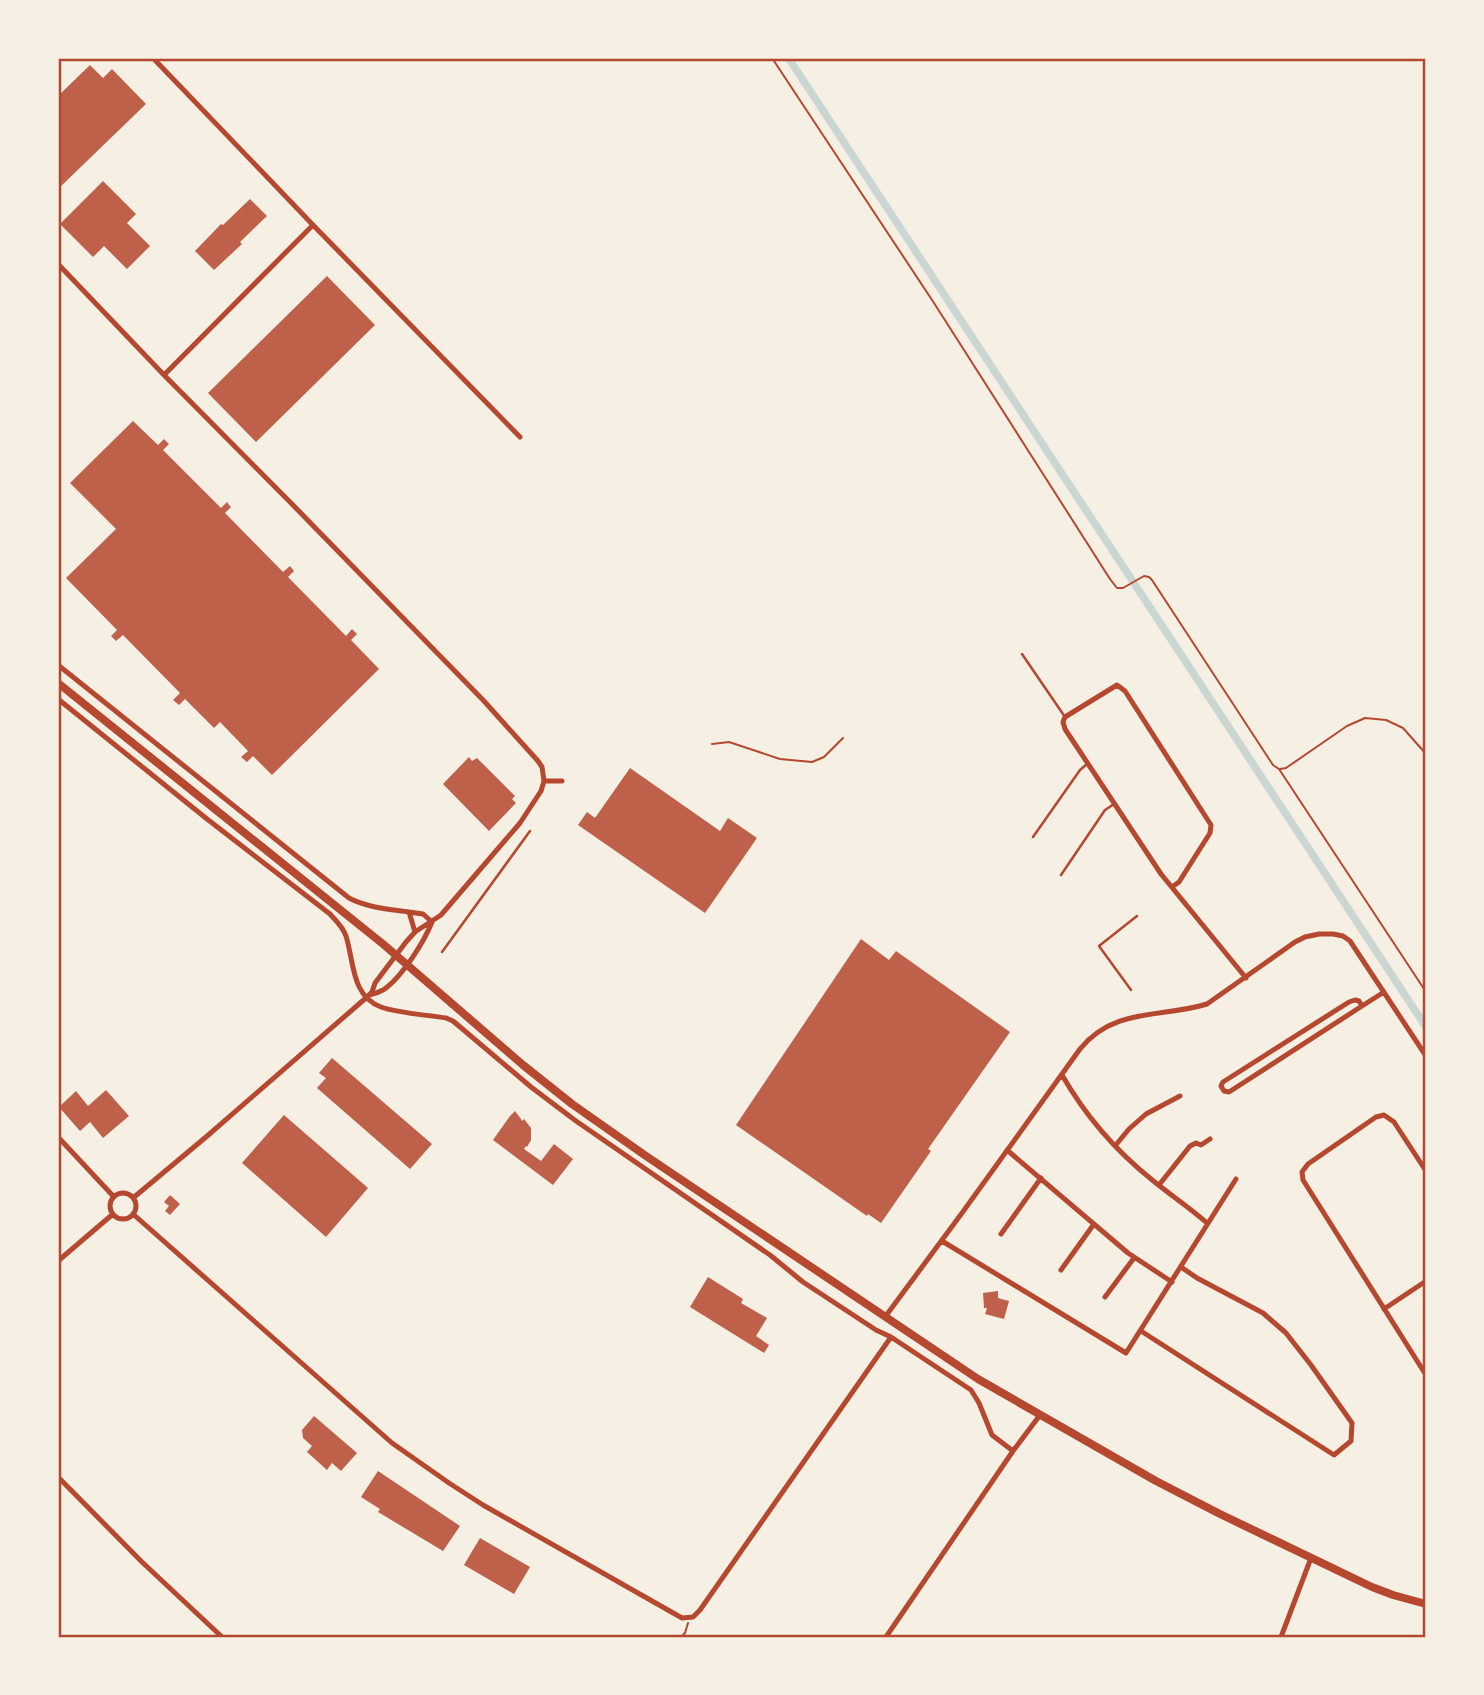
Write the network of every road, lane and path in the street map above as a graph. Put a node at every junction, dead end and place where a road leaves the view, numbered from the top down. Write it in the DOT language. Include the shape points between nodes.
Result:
graph roads {
  1 [pos="152,58"];
  2 [pos="772,58"];
  3 [pos="313,225"];
  4 [pos="58,264"];
  5 [pos="164,375"];
  6 [pos="520,437"];
  7 [pos="1022,654"];
  8 [pos="58,665"];
  9 [pos="58,683"];
  10 [pos="58,699"];
  11 [pos="1065,717"];
  12 [pos="843,738"];
  13 [pos="712,744"];
  14 [pos="1426,754"];
  15 [pos="1088,764"];
  16 [pos="1279,769"];
  17 [pos="544,781"];
  18 [pos="562,781"];
  19 [pos="1114,804"];
  20 [pos="530,831"];
  21 [pos="1033,837"];
  22 [pos="1060,875"];
  23 [pos="1172,887"];
  24 [pos="408,912"];
  25 [pos="1137,916"];
  26 [pos="432,922"];
  27 [pos="415,932"];
  28 [pos="442,952"];
  29 [pos="396,956"];
  30 [pos="407,965"];
  31 [pos="1246,978"];
  32 [pos="1131,990"];
  33 [pos="1384,992"];
  34 [pos="1426,992"];
  35 [pos="367,997"];
  36 [pos="1362,1006"];
  37 [pos="1426,1056"];
  38 [pos="1062,1075"];
  39 [pos="1180,1096"];
  40 [pos="58,1137"];
  41 [pos="1210,1139"];
  42 [pos="1115,1146"];
  43 [pos="1007,1150"];
  44 [pos="1426,1171"];
  45 [pos="1041,1178"];
  46 [pos="1236,1179"];
  47 [pos="1159,1185"];
  48 [pos="114,1197"];
  49 [pos="133,1198"];
  50 [pos="113,1214"];
  51 [pos="133,1214"];
  52 [pos="1207,1223"];
  53 [pos="1094,1224"];
  54 [pos="1001,1234"];
  55 [pos="942,1241"];
  56 [pos="1134,1258"];
  57 [pos="58,1261"];
  58 [pos="1181,1267"];
  59 [pos="1060,1270"];
  60 [pos="1426,1281"];
  61 [pos="1172,1282"];
  62 [pos="1105,1297"];
  63 [pos="1384,1309"];
  64 [pos="885,1317"];
  65 [pos="1140,1331"];
  66 [pos="891,1337"];
  67 [pos="1426,1374"];
  68 [pos="1040,1415"];
  69 [pos="1013,1451"];
  70 [pos="58,1477"];
  71 [pos="1311,1558"];
  72 [pos="1426,1604"];
  73 [pos="691,1618"];
  74 [pos="222,1637"];
  75 [pos="681,1637"];
  76 [pos="886,1637"];
  77 [pos="1281,1637"];
  1 -- 3 [label="street"];
  2 -- 16 [label="path" via="1116,588 1149,577"];
  3 -- 5 [label="street"];
  3 -- 6 [label="street"];
  4 -- 5 [label="street"];
  5 -- 17 [label="street" via="494,711 538,761"];
  7 -- 11 [label="lane"];
  8 -- 24 [label="street" via="349,898 370,907"];
  9 -- 29 [label="main road"];
  10 -- 35 [label="street" via="330,914 346,936 357,985"];
  11 -- 15 [label="street" via="1065,729"];
  11 -- 23 [label="street" via="1117,685 1211,825 1179,883"];
  12 -- 13 [label="path" via="812,762 780,759 729,742"];
  14 -- 16 [label="path" via="1403,728 1386,719 1365,718"];
  15 -- 19 [label="street"];
  15 -- 21 [label="lane"];
  16 -- 34 [label="path"];
  17 -- 18 [label="street"];
  17 -- 26 [label="street" via="520,823"];
  19 -- 22 [label="lane" via="1105,810"];
  19 -- 23 [label="street"];
  20 -- 28 [label="lane"];
  23 -- 31 [label="street"];
  24 -- 26 [label="street" via="423,914"];
  24 -- 27 [label="street"];
  25 -- 32 [label="lane" via="1099,946"];
  26 -- 27 [label="street"];
  26 -- 30 [label="street"];
  27 -- 29 [label="street"];
  29 -- 30 [label="main road"];
  29 -- 35 [label="street"];
  30 -- 35 [label="street" via="387,987"];
  30 -- 64 [label="main road" via="572,1104"];
  31 -- 33 [label="street" via="1295,942 1319,933 1333,934 1350,941"];
  31 -- 38 [label="street" via="1194,1009 1130,1017 1110,1025 1083,1045"];
  33 -- 36 [label="street"];
  33 -- 37 [label="street"];
  35 -- 49 [label="street"];
  35 -- 66 [label="street" via="387,1009 453,1021 576,1121 803,1282"];
  36 -- 36 [label="street" via="1359,1001 1349,1002 1221,1086 1229,1092"];
  38 -- 42 [label="street"];
  38 -- 43 [label="street"];
  39 -- 42 [label="street" via="1146,1115"];
  40 -- 48 [label="street"];
  41 -- 47 [label="street" via="1189,1146"];
  42 -- 47 [label="street"];
  43 -- 45 [label="street"];
  43 -- 55 [label="street"];
  44 -- 63 [label="street" via="1394,1122 1384,1115 1302,1172"];
  45 -- 53 [label="street"];
  45 -- 54 [label="street"];
  46 -- 52 [label="street"];
  47 -- 52 [label="street"];
  48 -- 49 [label="street" via="126,1194"];
  48 -- 50 [label="street" via="110,1203"];
  49 -- 51 [label="street"];
  50 -- 51 [label="street" via="123,1219"];
  50 -- 57 [label="street"];
  51 -- 73 [label="street" via="392,1443 483,1505 682,1618"];
  52 -- 58 [label="street"];
  53 -- 56 [label="street"];
  53 -- 59 [label="street"];
  55 -- 64 [label="street"];
  55 -- 65 [label="street" via="1126,1353"];
  56 -- 61 [label="street"];
  56 -- 62 [label="street"];
  58 -- 61 [label="street"];
  58 -- 65 [label="street" via="1263,1312 1286,1333 1352,1423 1351,1441 1335,1455"];
  60 -- 63 [label="street"];
  61 -- 65 [label="street"];
  63 -- 67 [label="street"];
  64 -- 68 [label="main road"];
  66 -- 69 [label="street" via="971,1390 992,1435"];
  66 -- 73 [label="street" via="701,1610"];
  68 -- 69 [label="street"];
  68 -- 71 [label="main road" via="1156,1481"];
  69 -- 76 [label="street"];
  70 -- 74 [label="street"];
  71 -- 72 [label="main road" via="1372,1587"];
  71 -- 77 [label="street"];
  73 -- 75 [label="path"];
}
